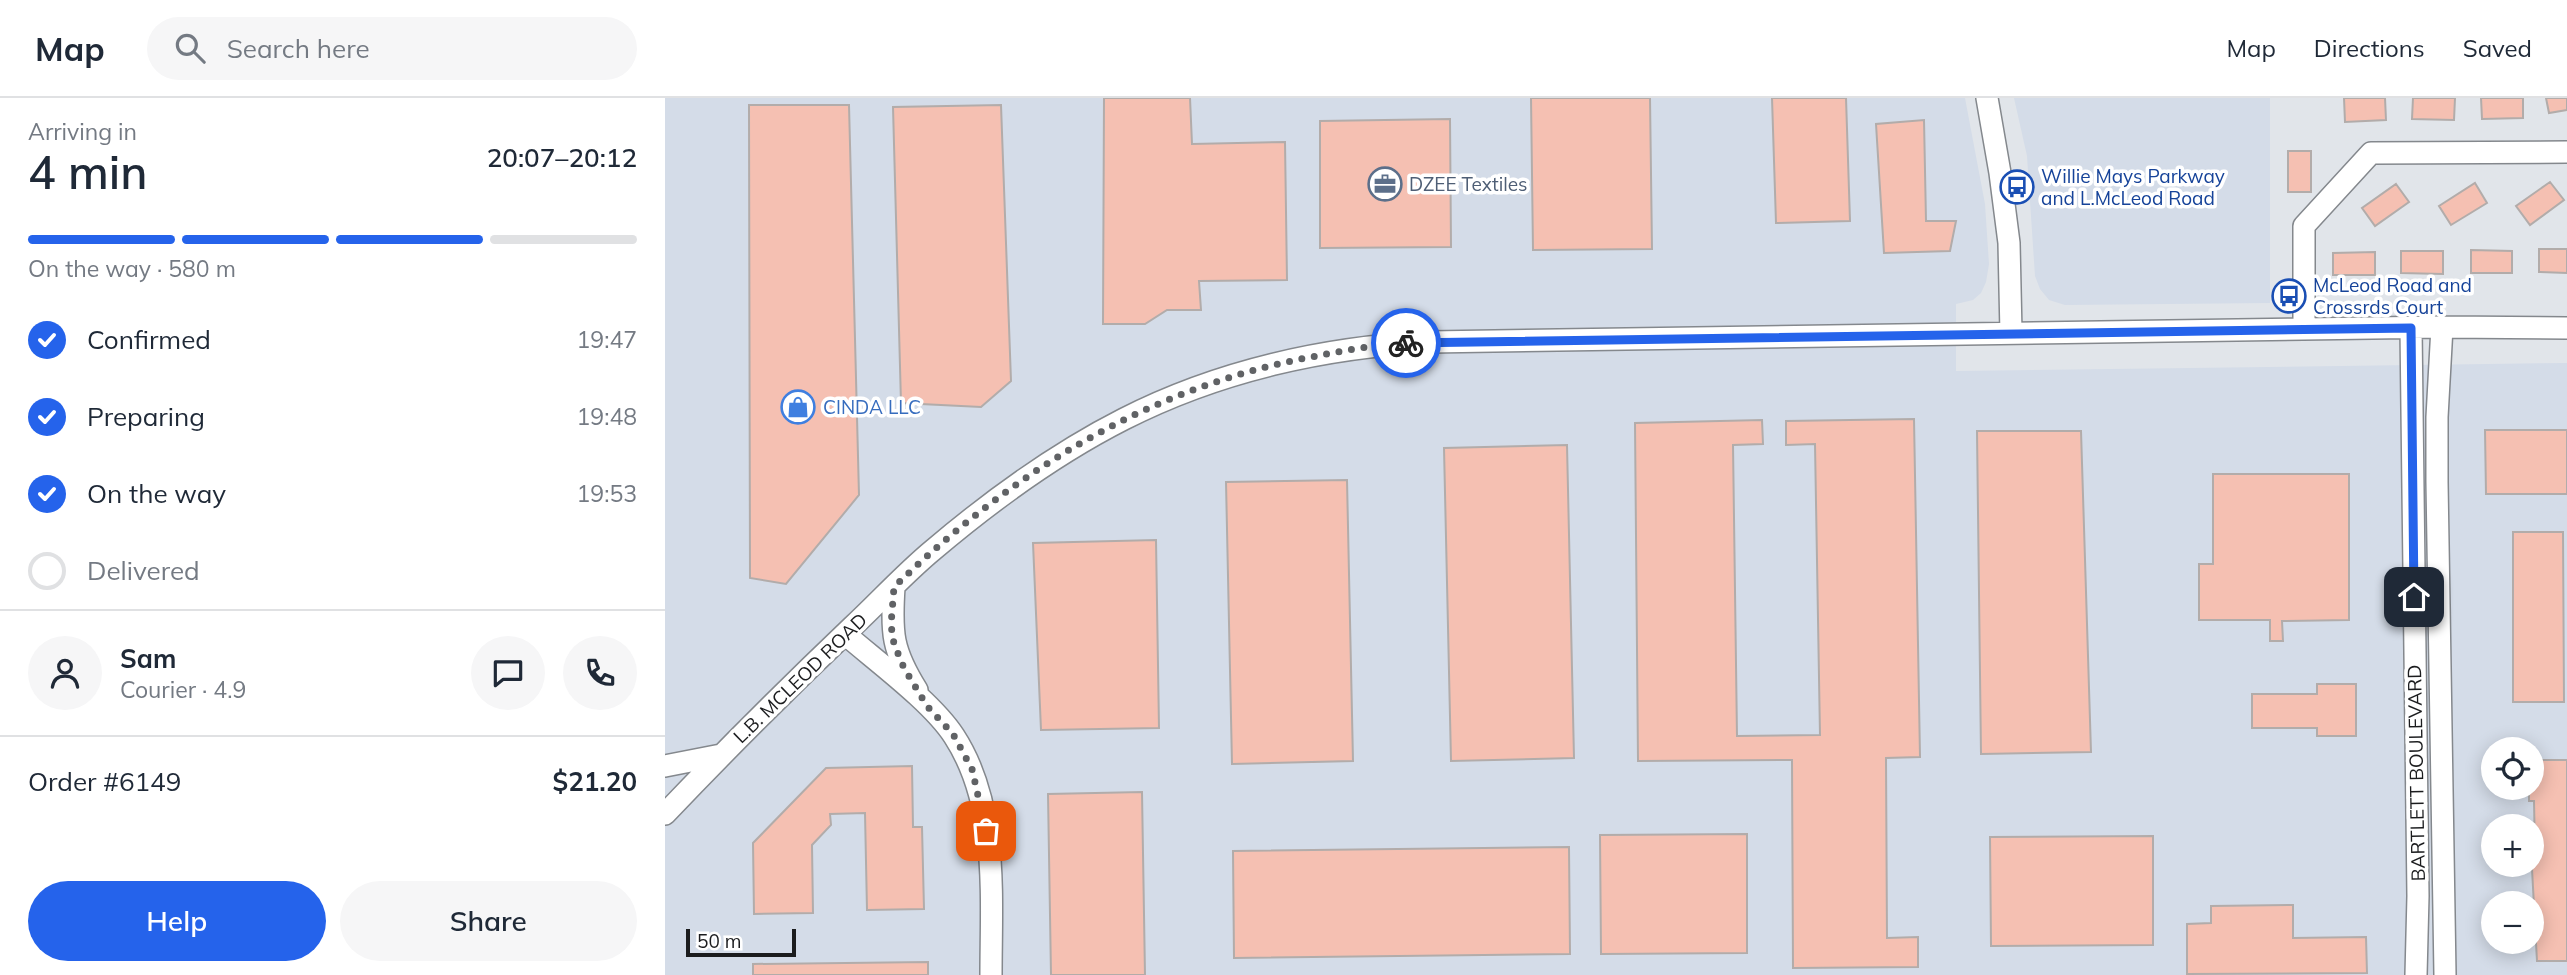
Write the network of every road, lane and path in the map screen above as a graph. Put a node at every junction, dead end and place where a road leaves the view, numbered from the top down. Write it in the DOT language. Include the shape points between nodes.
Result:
graph roads {
  1 [pos="1987,98"];
  2 [pos="2567,152"];
  3 [pos="2442,327"];
  4 [pos="2411,328"];
  5 [pos="2567,328"];
  6 [pos="2304,329"];
  7 [pos="2011,333"];
  8 [pos="2414,572"];
  9 [pos="894,587"];
  10 [pos="845,634"];
  11 [pos="927,706"];
  12 [pos="2441,717"];
  13 [pos="721,755"];
  14 [pos="665,766"];
  15 [pos="665,814"];
  16 [pos="991,975"];
  17 [pos="2416,975"];
  18 [pos="2445,975"];
  1 -- 7 [label="street" via="2008,243"];
  2 -- 6 [label="street" via="2371,153 2304,226"];
  3 -- 4 [label="street, L.B. MCLEOD ROAD"];
  3 -- 5 [label="street, L.B. MCLEOD ROAD"];
  3 -- 12 [label="street, BARTLETT BOULEVARD" via="2437,417"];
  4 -- 6 [label="street, L.B. MCLEOD ROAD"];
  4 -- 8 [label="street, BARTLETT BOULEVARD"];
  6 -- 7 [label="street, L.B. MCLEOD ROAD"];
  7 -- 9 [label="street, L.B. MCLEOD ROAD" via="1430,342 1351,349 1277,363 1213,381 1126,418 1063,452 931,551"];
  8 -- 12 [label="street, BARTLETT BOULEVARD" via="2425,625 2427,708"];
  8 -- 17 [label="street, BARTLETT BOULEVARD"];
  9 -- 10 [label="street, L.B. MCLEOD ROAD"];
  9 -- 11 [label="street" via="894,644"];
  10 -- 11 [label="street"];
  10 -- 13 [label="street, L.B. MCLEOD ROAD"];
  11 -- 16 [label="street" via="958,743 972,769 983,809 990,853"];
  12 -- 18 [label="street, BARTLETT BOULEVARD"];
  13 -- 14 [label="street"];
  13 -- 15 [label="street, L.B. MCLEOD ROAD"];
}
